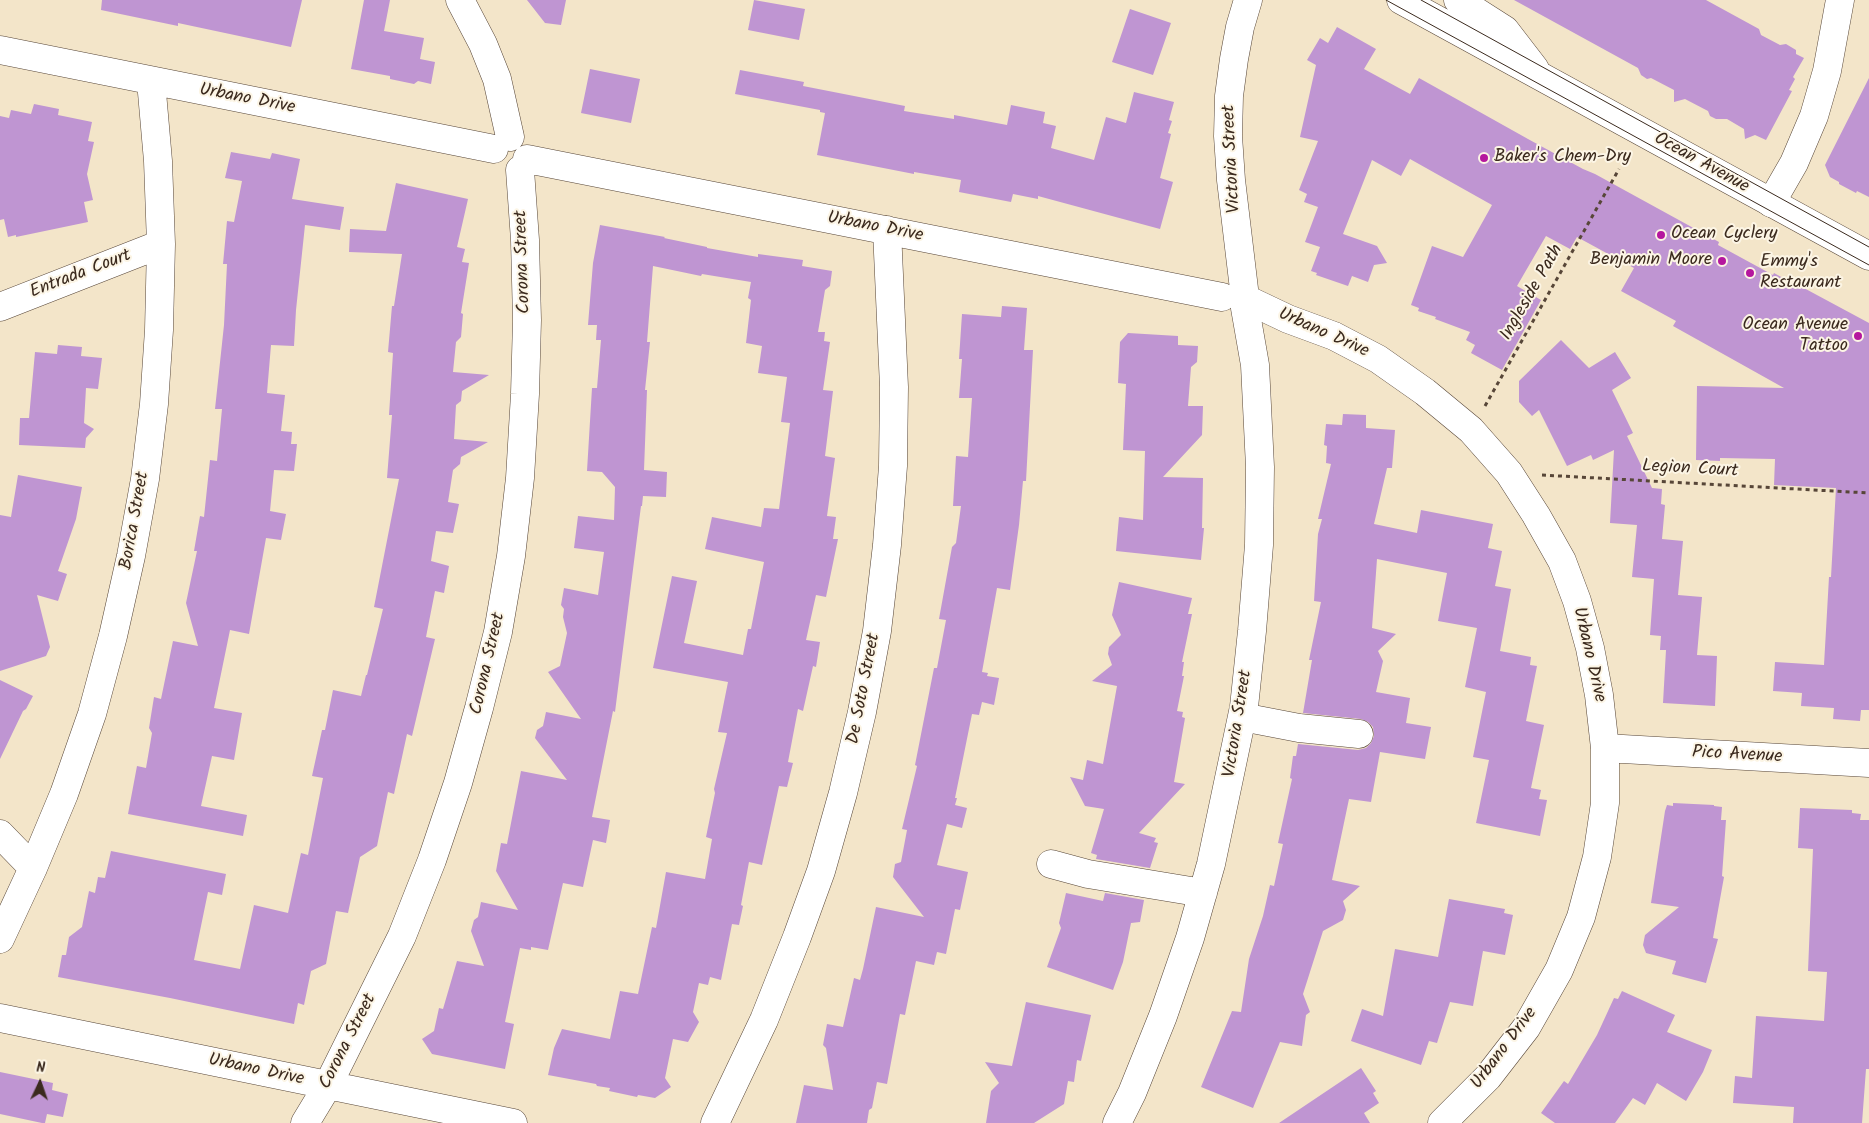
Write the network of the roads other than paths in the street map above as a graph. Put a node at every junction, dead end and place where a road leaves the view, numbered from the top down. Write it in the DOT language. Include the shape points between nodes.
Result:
graph roads {
  1 [pos="460,0"];
  2 [pos="1248,0"];
  3 [pos="1458,0"];
  4 [pos="1840,0"];
  5 [pos="1413,3"];
  6 [pos="0,50"];
  7 [pos="1541,77"];
  8 [pos="151,81"];
  9 [pos="502,143"];
  10 [pos="523,164"];
  11 [pos="1771,203"];
  12 [pos="887,230"];
  13 [pos="161,244"];
  14 [pos="1866,257"];
  15 [pos="1240,298"];
  16 [pos="0,307"];
  17 [pos="1242,717"];
  18 [pos="1359,734"];
  19 [pos="1605,748"];
  20 [pos="1869,764"];
  21 [pos="0,834"];
  22 [pos="1051,864"];
  23 [pos="33,868"];
  24 [pos="1203,893"];
  25 [pos="0,939"];
  26 [pos="0,1018"];
  27 [pos="328,1085"];
  28 [pos="305,1123"];
  29 [pos="513,1123"];
  30 [pos="715,1123"];
  31 [pos="1117,1123"];
  32 [pos="1442,1123"];
  1 -- 9 [label="street" via="497,79"];
  2 -- 15 [label="street, Victoria Street" via="1240,27 1229,96 1228,136"];
  3 -- 7 [label="street, Ocean Avenue" via="1505,30"];
  4 -- 11 [label="street" via="1827,71 1814,116 1794,163"];
  5 -- 7 [label="street, Ocean Avenue"];
  6 -- 8 [label="street, Urbano Drive"];
  7 -- 11 [label="street, Ocean Avenue"];
  8 -- 9 [label="street, Urbano Drive"];
  8 -- 13 [label="street, Borica Street"];
  9 -- 10 [label="street" via="502,160"];
  10 -- 12 [label="street, Urbano Drive"];
  10 -- 27 [label="street, Corona Street" via="527,320 525,394 520,478 498,632 480,708 432,860 402,936"];
  11 -- 14 [label="street, Ocean Avenue"];
  12 -- 15 [label="street, Urbano Drive"];
  12 -- 30 [label="street, De Soto Street" via="894,387 893,466 877,631 862,712 843,793 800,929 764,1020"];
  13 -- 16 [label="street, Entrada Court"];
  13 -- 23 [label="street, Borica Street" via="154,404 131,556 92,714"];
  15 -- 17 [label="street, Victoria Street" via="1256,372 1260,467 1259,545"];
  15 -- 19 [label="street, Urbano Drive" via="1334,336 1378,359 1471,430 1509,473 1562,561 1577,602 1600,695"];
  17 -- 18 [label="street" via="1299,728"];
  17 -- 24 [label="street, Victoria Street"];
  19 -- 20 [label="street, Pico Avenue"];
  19 -- 32 [label="street, Urbano Drive" via="1605,803 1597,857 1581,917 1559,970 1526,1028 1488,1077"];
  21 -- 23 [label="street"];
  22 -- 24 [label="street" via="1088,874"];
  23 -- 25 [label="street, Borica Street"];
  24 -- 31 [label="street, Victoria Street" via="1163,1016"];
  26 -- 27 [label="street, Urbano Drive"];
  27 -- 28 [label="street, Corona Street"];
  27 -- 29 [label="street, Urbano Drive"];
}
